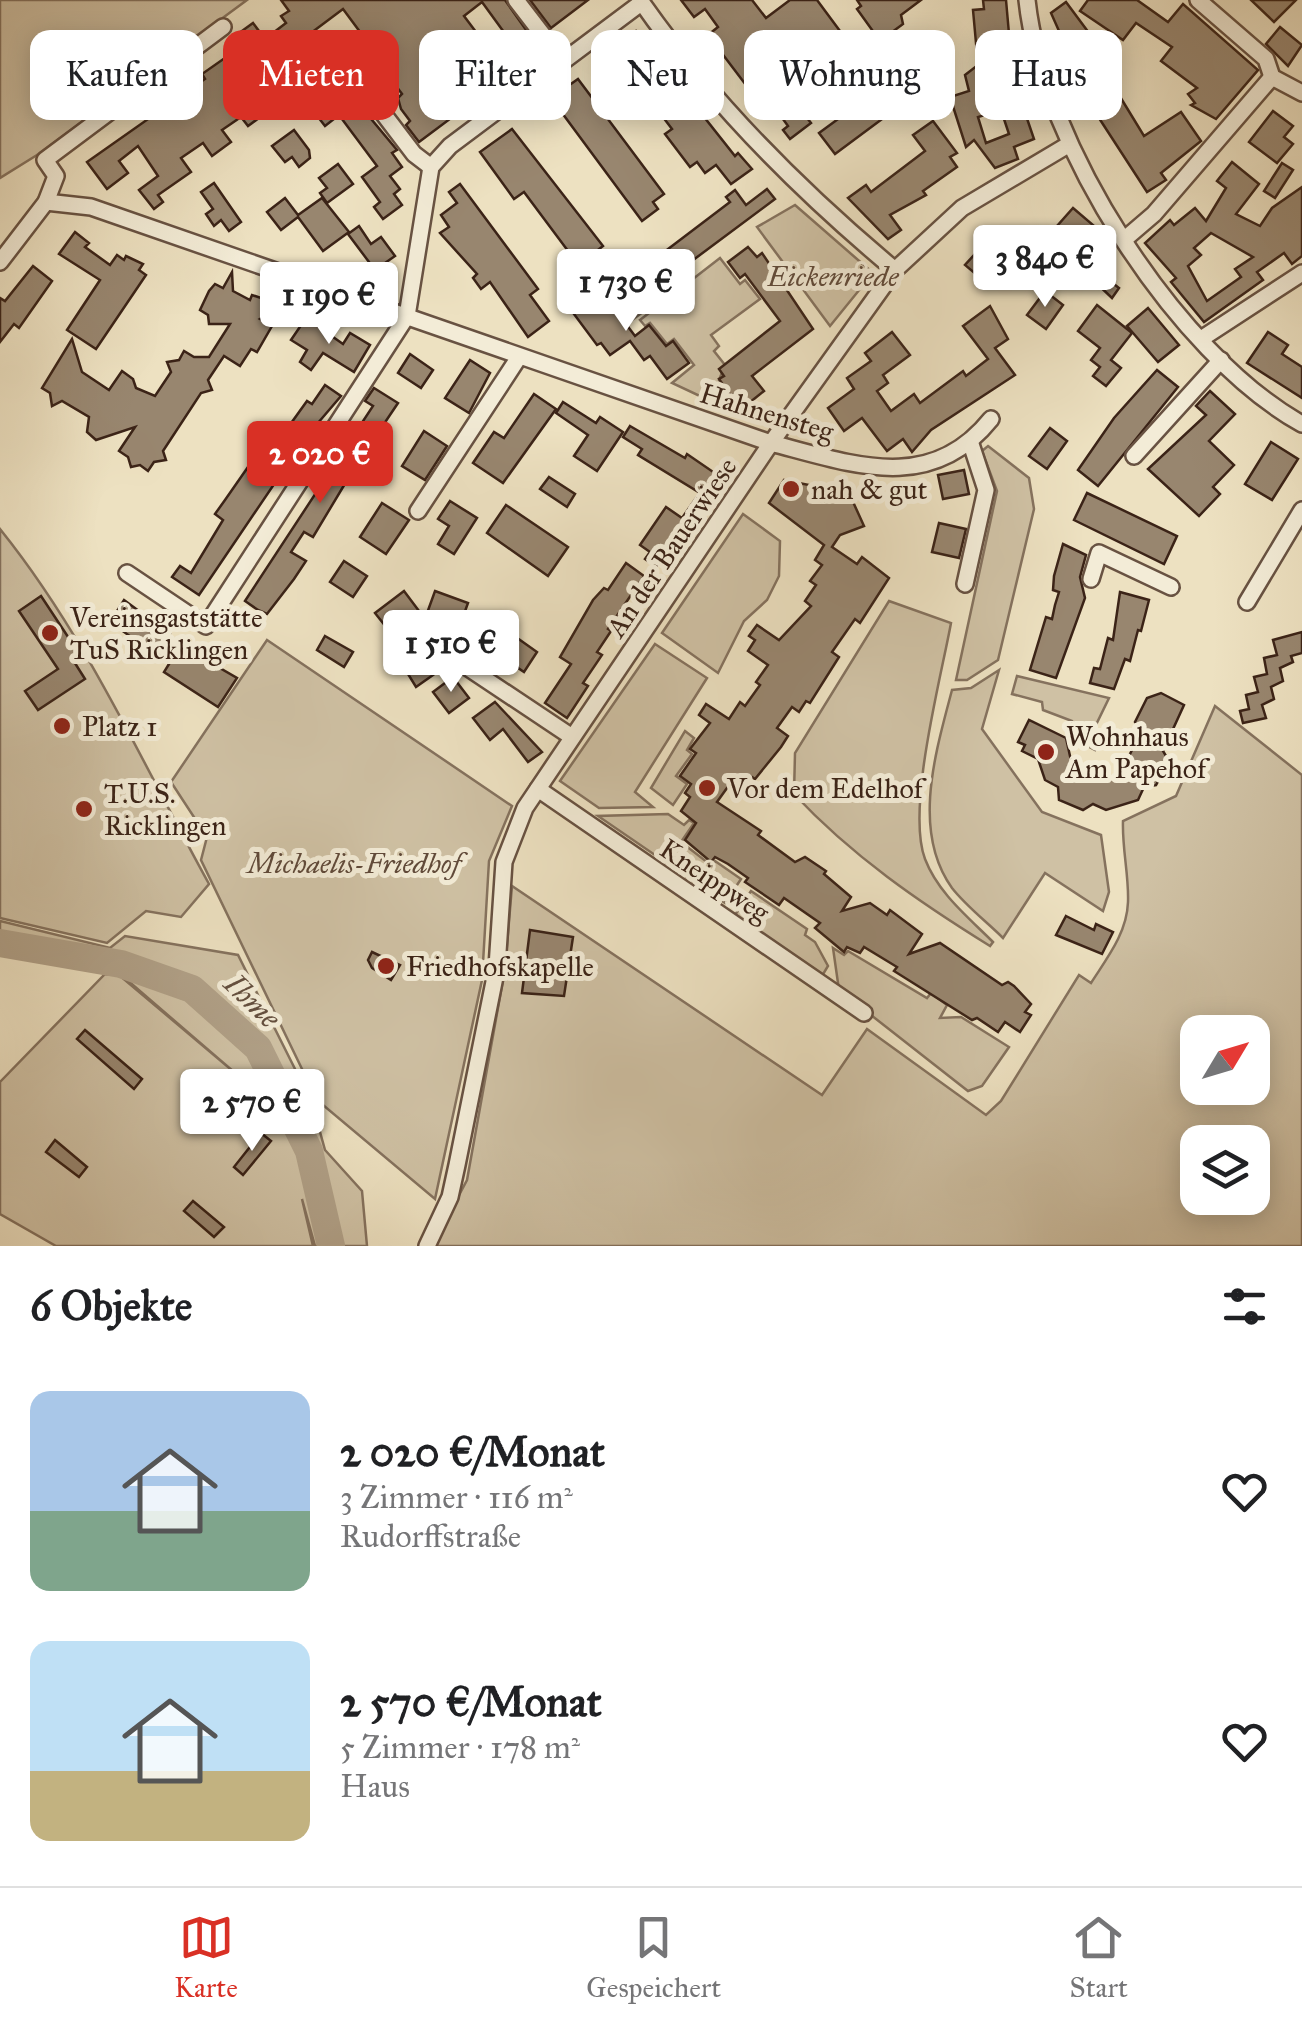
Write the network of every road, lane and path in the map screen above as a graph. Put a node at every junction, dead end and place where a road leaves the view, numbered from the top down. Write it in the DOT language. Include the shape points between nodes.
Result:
graph roads {
  1 [pos="516,0"];
  2 [pos="1027,0"];
  3 [pos="1198,0"];
  4 [pos="640,1"];
  5 [pos="223,27"];
  6 [pos="539,30"];
  7 [pos="571,55"];
  8 [pos="1272,77"];
  9 [pos="1302,92"];
  10 [pos="388,120"];
  11 [pos="485,120"];
  12 [pos="1068,145"];
  13 [pos="430,168"];
  14 [pos="46,202"];
  15 [pos="1126,238"];
  16 [pos="0,262"];
  17 [pos="895,270"];
  18 [pos="1302,273"];
  19 [pos="407,316"];
  20 [pos="1200,339"];
  21 [pos="519,357"];
  22 [pos="1221,360"];
  23 [pos="992,419"];
  24 [pos="1302,424"];
  25 [pos="771,443"];
  26 [pos="972,444"];
  27 [pos="1134,456"];
  28 [pos="1302,510"];
  29 [pos="418,511"];
  30 [pos="126,573"];
  31 [pos="1092,579"];
  32 [pos="965,584"];
  33 [pos="1172,587"];
  34 [pos="1247,602"];
  35 [pos="428,640"];
  36 [pos="572,737"];
  37 [pos="538,789"];
  38 [pos="864,1013"];
  39 [pos="427,1246"];
  1 -- 6 [label="street"];
  2 -- 12 [label="street" via="1047,92"];
  3 -- 8 [label="street" via="1266,60"];
  4 -- 7 [label="street"];
  4 -- 17 [label="street" via="790,178"];
  5 -- 14 [label="street" via="45,160 56,176"];
  8 -- 9 [label="street"];
  8 -- 15 [label="street"];
  10 -- 13 [label="street"];
  11 -- 13 [label="street"];
  12 -- 15 [label="street"];
  12 -- 17 [label="street, An der Bauerwiese" via="962,208"];
  13 -- 19 [label="street"];
  14 -- 16 [label="street"];
  14 -- 19 [label="street, Hahnensteg" via="91,208"];
  15 -- 20 [label="street" via="1164,299"];
  17 -- 25 [label="street, An der Bauerwiese"];
  18 -- 20 [label="street"];
  19 -- 21 [label="street, Hahnensteg"];
  19 -- 30 [label="street" via="206,626"];
  20 -- 22 [label="street"];
  21 -- 25 [label="street, Hahnensteg"];
  21 -- 29 [label="street"];
  22 -- 24 [label="street" via="1261,398"];
  22 -- 27 [label="street"];
  23 -- 26 [label="street, Hahnensteg"];
  25 -- 26 [label="street, Hahnensteg" via="903,469"];
  25 -- 36 [label="street, An der Bauerwiese"];
  26 -- 32 [label="street" via="986,490"];
  28 -- 34 [label="street"];
  31 -- 33 [label="street" via="1099,553"];
  35 -- 36 [label="street"];
  36 -- 37 [label="street, An der Bauerwiese"];
  37 -- 38 [label="street, Kneippweg"];
  37 -- 39 [label="street, An der Bauerwiese" via="508,849 487,1019 450,1196"];
}
